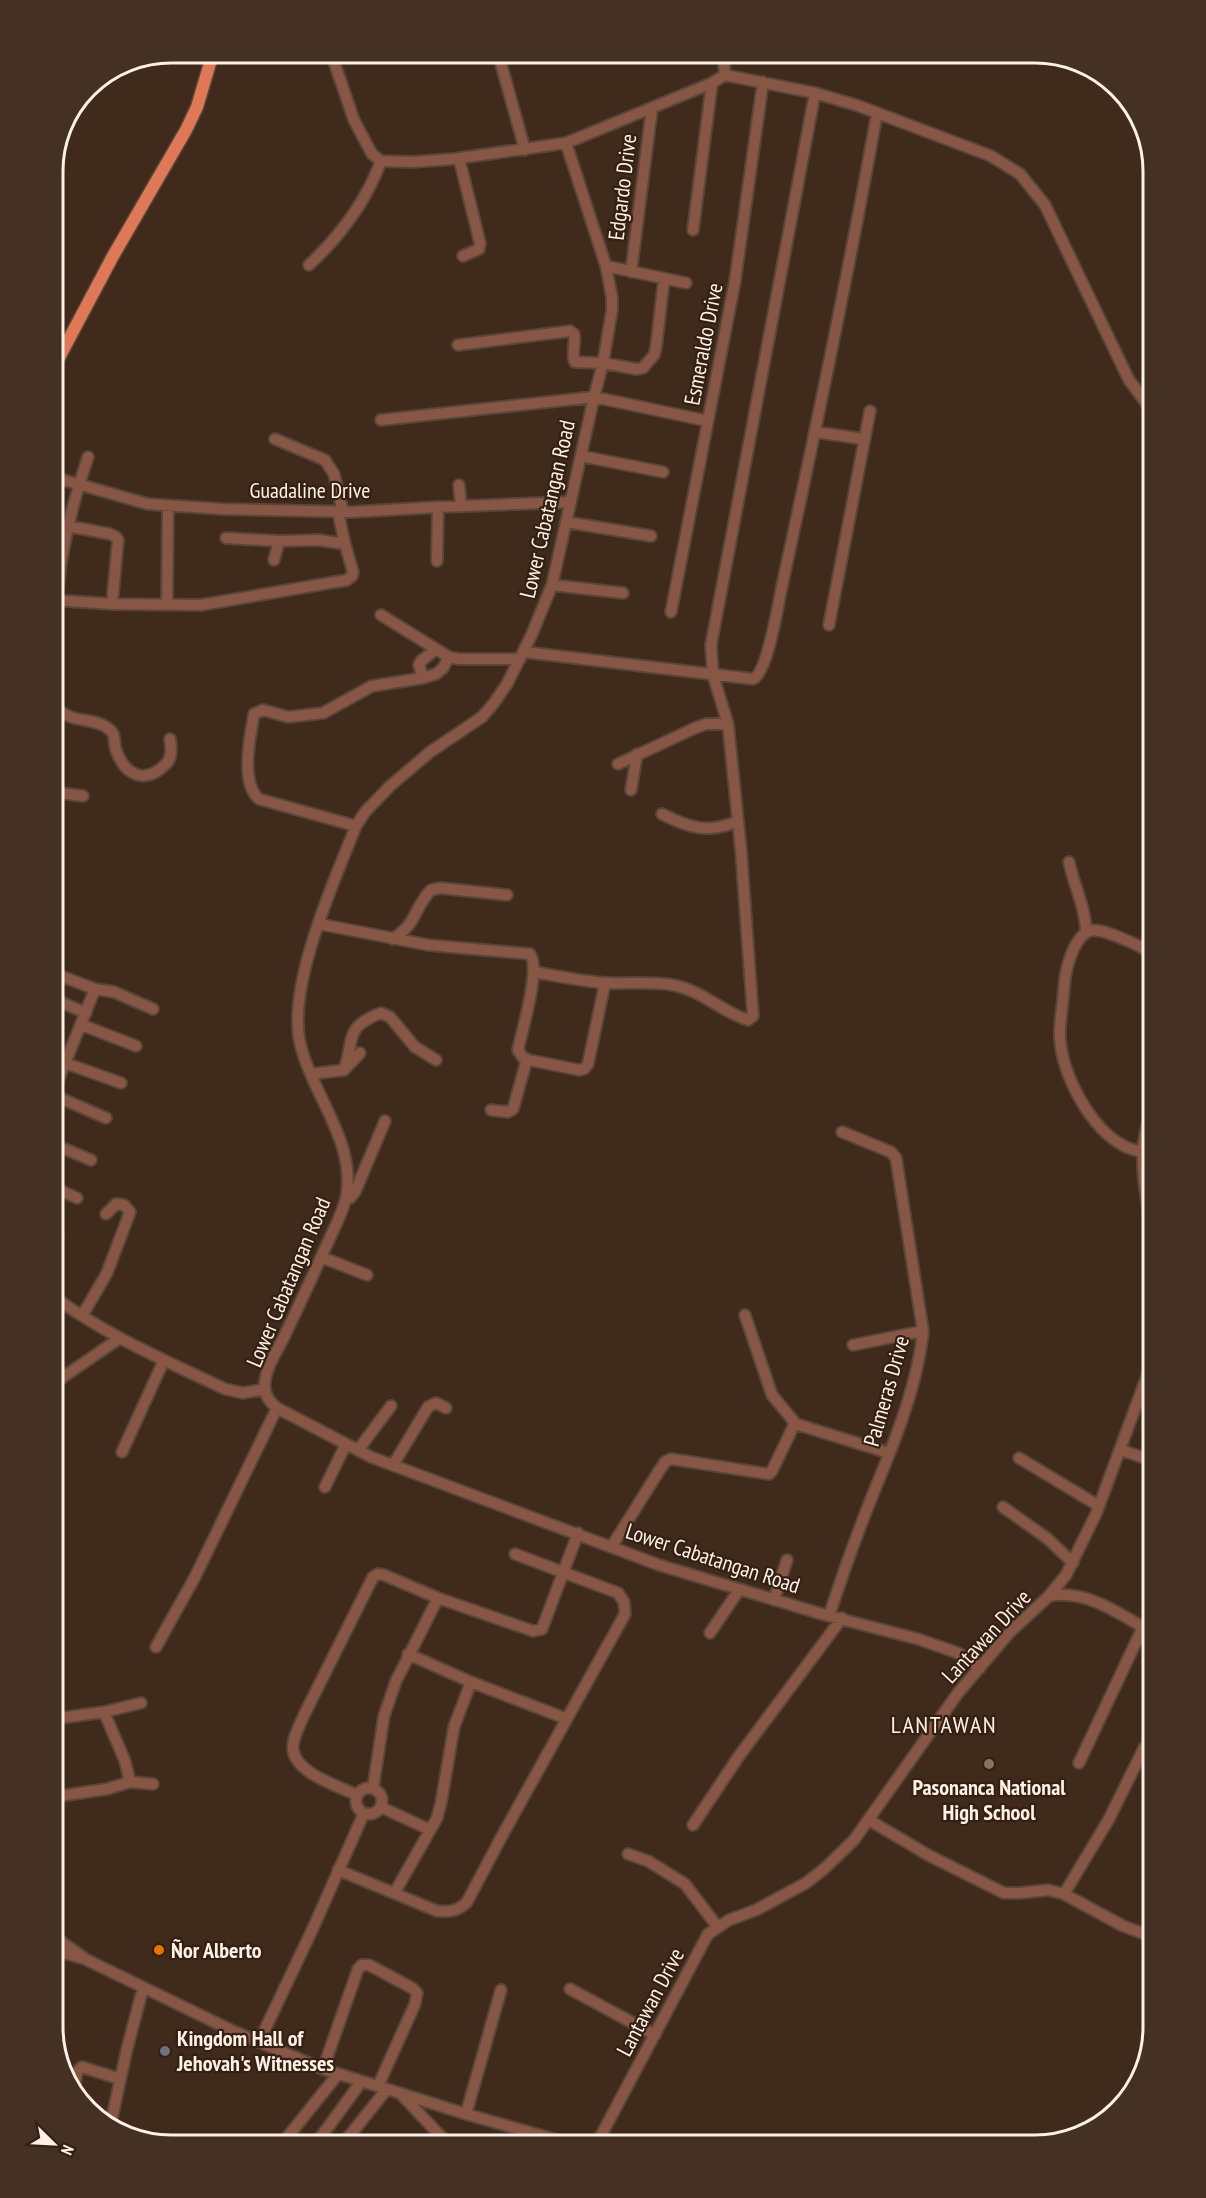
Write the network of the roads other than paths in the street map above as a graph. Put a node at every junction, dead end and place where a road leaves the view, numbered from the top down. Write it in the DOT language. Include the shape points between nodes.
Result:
graph roads {
  1 [pos="210,63"];
  2 [pos="335,63"];
  3 [pos="501,63"];
  4 [pos="723,63"];
  5 [pos="724,75"];
  6 [pos="764,81"];
  7 [pos="712,83"];
  8 [pos="814,93"];
  9 [pos="651,108"];
  10 [pos="877,113"];
  11 [pos="566,143"];
  12 [pos="525,150"];
  13 [pos="459,158"];
  14 [pos="381,161"];
  15 [pos="693,230"];
  16 [pos="463,256"];
  17 [pos="309,265"];
  18 [pos="606,266"];
  19 [pos="631,272"];
  20 [pos="664,279"];
  21 [pos="686,283"];
  22 [pos="458,345"];
  23 [pos="63,350"];
  24 [pos="603,363"];
  25 [pos="594,397"];
  26 [pos="1143,397"];
  27 [pos="870,411"];
  28 [pos="381,420"];
  29 [pos="708,421"];
  30 [pos="815,432"];
  31 [pos="275,439"];
  32 [pos="864,439"];
  33 [pos="581,456"];
  34 [pos="88,457"];
  35 [pos="663,472"];
  36 [pos="63,481"];
  37 [pos="459,485"];
  38 [pos="78,486"];
  39 [pos="571,502"];
  40 [pos="168,506"];
  41 [pos="461,506"];
  42 [pos="438,507"];
  43 [pos="341,512"];
  44 [pos="566,522"];
  45 [pos="68,526"];
  46 [pos="651,536"];
  47 [pos="226,538"];
  48 [pos="279,541"];
  49 [pos="345,544"];
  50 [pos="63,554"];
  51 [pos="274,560"];
  52 [pos="436,561"];
  53 [pos="552,585"];
  54 [pos="623,593"];
  55 [pos="63,601"];
  56 [pos="112,604"];
  57 [pos="167,605"];
  58 [pos="671,612"];
  59 [pos="381,615"];
  60 [pos="829,625"];
  61 [pos="435,650"];
  62 [pos="522,655"];
  63 [pos="449,657"];
  64 [pos="712,675"];
  65 [pos="423,678"];
  66 [pos="63,713"];
  67 [pos="728,724"];
  68 [pos="170,739"];
  69 [pos="638,754"];
  70 [pos="618,764"];
  71 [pos="631,790"];
  72 [pos="63,793"];
  73 [pos="83,796"];
  74 [pos="662,814"];
  75 [pos="738,821"];
  76 [pos="356,826"];
  77 [pos="1069,862"];
  78 [pos="507,895"];
  79 [pos="319,924"];
  80 [pos="1086,933"];
  81 [pos="392,939"];
  82 [pos="1143,948"];
  83 [pos="534,972"];
  84 [pos="63,977"];
  85 [pos="605,982"];
  86 [pos="95,989"];
  87 [pos="63,1003"];
  88 [pos="153,1009"];
  89 [pos="86,1013"];
  90 [pos="82,1025"];
  91 [pos="136,1046"];
  92 [pos="360,1053"];
  93 [pos="527,1059"];
  94 [pos="63,1060"];
  95 [pos="436,1060"];
  96 [pos="63,1067"];
  97 [pos="344,1070"];
  98 [pos="310,1074"];
  99 [pos="121,1083"];
  100 [pos="63,1099"];
  101 [pos="491,1110"];
  102 [pos="106,1119"];
  103 [pos="385,1121"];
  104 [pos="842,1132"];
  105 [pos="1143,1146"];
  106 [pos="63,1148"];
  107 [pos="1142,1152"];
  108 [pos="91,1160"];
  109 [pos="1143,1165"];
  110 [pos="63,1192"];
  111 [pos="76,1198"];
  112 [pos="346,1198"];
  113 [pos="106,1214"];
  114 [pos="321,1257"];
  115 [pos="367,1275"];
  116 [pos="63,1303"];
  117 [pos="745,1315"];
  118 [pos="82,1316"];
  119 [pos="922,1331"];
  120 [pos="120,1338"];
  121 [pos="853,1345"];
  122 [pos="164,1360"];
  123 [pos="63,1377"];
  124 [pos="265,1389"];
  125 [pos="1143,1390"];
  126 [pos="391,1406"];
  127 [pos="277,1408"];
  128 [pos="446,1408"];
  129 [pos="796,1424"];
  130 [pos="346,1444"];
  131 [pos="358,1450"];
  132 [pos="1121,1450"];
  133 [pos="122,1452"];
  134 [pos="890,1453"];
  135 [pos="1143,1457"];
  136 [pos="1019,1458"];
  137 [pos="393,1465"];
  138 [pos="325,1487"];
  139 [pos="1099,1506"];
  140 [pos="1003,1507"];
  141 [pos="578,1533"];
  142 [pos="612,1546"];
  143 [pos="515,1554"];
  144 [pos="787,1560"];
  145 [pos="1073,1563"];
  146 [pos="563,1572"];
  147 [pos="739,1590"];
  148 [pos="1048,1596"];
  149 [pos="438,1598"];
  150 [pos="774,1600"];
  151 [pos="829,1616"];
  152 [pos="842,1618"];
  153 [pos="1143,1627"];
  154 [pos="710,1633"];
  155 [pos="156,1647"];
  156 [pos="408,1654"];
  157 [pos="980,1668"];
  158 [pos="471,1682"];
  159 [pos="141,1703"];
  160 [pos="104,1712"];
  161 [pos="63,1718"];
  162 [pos="567,1719"];
  163 [pos="1143,1750"];
  164 [pos="1079,1763"];
  165 [pos="130,1782"];
  166 [pos="153,1784"];
  167 [pos="373,1788"];
  168 [pos="63,1795"];
  169 [pos="357,1795"];
  170 [pos="381,1807"];
  171 [pos="364,1813"];
  172 [pos="869,1820"];
  173 [pos="693,1825"];
  174 [pos="430,1830"];
  175 [pos="628,1854"];
  176 [pos="338,1870"];
  177 [pos="395,1892"];
  178 [pos="1064,1894"];
  179 [pos="717,1926"];
  180 [pos="1143,1933"];
  181 [pos="63,1944"];
  182 [pos="63,1955"];
  183 [pos="85,1959"];
  184 [pos="142,1988"];
  185 [pos="570,1989"];
  186 [pos="501,1990"];
  187 [pos="655,2036"];
  188 [pos="259,2042"];
  189 [pos="323,2069"];
  190 [pos="338,2074"];
  191 [pos="76,2078"];
  192 [pos="120,2079"];
  193 [pos="361,2082"];
  194 [pos="382,2088"];
  195 [pos="400,2093"];
  196 [pos="466,2114"];
  197 [pos="112,2118"];
  198 [pos="288,2135"];
  199 [pos="322,2135"];
  200 [pos="349,2135"];
  201 [pos="439,2135"];
  202 [pos="539,2135"];
  203 [pos="601,2135"];
  1 -- 23 [label="main road" via="186,130"];
  2 -- 14 [label="street" via="354,120 372,154"];
  3 -- 12 [label="street"];
  4 -- 5 [label="street"];
  5 -- 6 [label="street"];
  5 -- 7 [label="street"];
  6 -- 8 [label="street"];
  6 -- 29 [label="street, Esmeraldo Drive" via="735,281"];
  7 -- 9 [label="street"];
  7 -- 15 [label="street"];
  8 -- 10 [label="street"];
  8 -- 64 [label="street" via="718,600 711,645"];
  9 -- 11 [label="street"];
  9 -- 19 [label="street, Edgardo Drive"];
  10 -- 26 [label="street" via="991,156 1020,174 1058,230 1130,380"];
  10 -- 30 [label="street"];
  11 -- 12 [label="street"];
  11 -- 18 [label="street, Lower Cabatangan Road"];
  12 -- 13 [label="street"];
  13 -- 14 [label="street"];
  13 -- 16 [label="street" via="480,243 479,249"];
  14 -- 17 [label="street" via="353,216"];
  18 -- 19 [label="street"];
  18 -- 24 [label="street, Lower Cabatangan Road" via="612,310"];
  19 -- 20 [label="street"];
  20 -- 21 [label="street"];
  20 -- 24 [label="street" via="656,348 650,361 636,369"];
  22 -- 24 [label="street" via="570,332 575,338 575,362"];
  24 -- 25 [label="street, Lower Cabatangan Road"];
  25 -- 28 [label="street"];
  25 -- 29 [label="street"];
  25 -- 33 [label="street, Lower Cabatangan Road"];
  27 -- 32 [label="street"];
  29 -- 58 [label="street, Esmeraldo Drive"];
  30 -- 32 [label="street"];
  30 -- 64 [label="street" via="761,670 753,679"];
  31 -- 43 [label="street" via="331,466"];
  32 -- 60 [label="street"];
  33 -- 35 [label="street"];
  33 -- 39 [label="street, Lower Cabatangan Road"];
  34 -- 38 [label="street"];
  36 -- 38 [label="street, Guadaline Drive"];
  37 -- 41 [label="street"];
  38 -- 40 [label="street, Guadaline Drive"];
  38 -- 45 [label="street"];
  39 -- 41 [label="street, Guadaline Drive"];
  39 -- 44 [label="street, Lower Cabatangan Road"];
  40 -- 43 [label="street, Guadaline Drive"];
  40 -- 57 [label="street"];
  41 -- 42 [label="street, Guadaline Drive"];
  42 -- 43 [label="street, Guadaline Drive"];
  42 -- 52 [label="street"];
  43 -- 49 [label="street"];
  44 -- 46 [label="street"];
  44 -- 53 [label="street, Lower Cabatangan Road"];
  45 -- 50 [label="street"];
  45 -- 56 [label="street" via="110,534 118,540"];
  47 -- 48 [label="street"];
  48 -- 49 [label="street"];
  48 -- 51 [label="street"];
  49 -- 57 [label="street" via="353,572 346,580 244,599"];
  53 -- 54 [label="street"];
  53 -- 62 [label="street, Lower Cabatangan Road"];
  55 -- 56 [label="street"];
  56 -- 57 [label="street"];
  59 -- 61 [label="street"];
  61 -- 63 [label="street"];
  61 -- 65 [label="street" via="419,665"];
  62 -- 63 [label="street"];
  62 -- 64 [label="street"];
  62 -- 76 [label="street, Lower Cabatangan Road" via="507,684 482,717 430,752 390,786"];
  63 -- 65 [label="street" via="436,674"];
  64 -- 67 [label="street"];
  65 -- 76 [label="street" via="372,686 323,713 288,717 263,710 254,714 248,750 254,795"];
  66 -- 68 [label="street" via="108,728 115,736 115,748 124,765 136,776 152,773 167,763 171,756"];
  67 -- 69 [label="street" via="706,724"];
  67 -- 75 [label="street"];
  69 -- 70 [label="street"];
  69 -- 71 [label="street"];
  72 -- 73 [label="street"];
  74 -- 75 [label="street" via="703,829 723,828"];
  75 -- 85 [label="street" via="753,1017 740,1017 701,995 672,985"];
  76 -- 79 [label="street, Lower Cabatangan Road"];
  77 -- 80 [label="street" via="1086,918"];
  78 -- 81 [label="street" via="430,890 411,925"];
  79 -- 81 [label="street"];
  79 -- 98 [label="street, Lower Cabatangan Road" via="298,1007 300,1043"];
  80 -- 82 [label="street" via="1096,930"];
  80 -- 107 [label="street" via="1071,954 1065,973 1060,1040 1068,1073 1082,1105 1107,1133 1124,1146"];
  81 -- 83 [label="street" via="526,952 533,958"];
  83 -- 85 [label="street"];
  83 -- 93 [label="street" via="518,1050"];
  84 -- 86 [label="street"];
  85 -- 93 [label="street" via="584,1069"];
  86 -- 88 [label="street" via="105,989"];
  86 -- 89 [label="street"];
  87 -- 89 [label="street"];
  89 -- 90 [label="street"];
  90 -- 91 [label="street"];
  90 -- 94 [label="street"];
  92 -- 97 [label="street"];
  93 -- 101 [label="street" via="513,1109"];
  95 -- 97 [label="street" via="415,1047 390,1017 381,1013 352,1033"];
  96 -- 99 [label="street"];
  97 -- 98 [label="street"];
  98 -- 112 [label="street, Lower Cabatangan Road" via="344,1153"];
  100 -- 102 [label="street"];
  103 -- 112 [label="street" via="355,1192"];
  104 -- 119 [label="street, Palmeras Drive" via="891,1152 896,1158"];
  105 -- 107 [label="street"];
  106 -- 108 [label="street"];
  107 -- 109 [label="street"];
  110 -- 111 [label="street"];
  112 -- 114 [label="street, Lower Cabatangan Road"];
  113 -- 118 [label="street" via="116,1204 124,1205 130,1212 107,1273"];
  114 -- 115 [label="street"];
  114 -- 124 [label="street, Lower Cabatangan Road" via="269,1369"];
  116 -- 118 [label="street"];
  117 -- 129 [label="street" via="772,1395"];
  118 -- 120 [label="street"];
  119 -- 121 [label="street"];
  119 -- 134 [label="street, Palmeras Drive" via="921,1351"];
  120 -- 122 [label="street"];
  120 -- 123 [label="street"];
  122 -- 124 [label="street" via="236,1393"];
  122 -- 133 [label="street"];
  124 -- 127 [label="street, Lower Cabatangan Road"];
  125 -- 132 [label="street, Lantawan Drive"];
  126 -- 131 [label="street"];
  127 -- 130 [label="street, Lower Cabatangan Road"];
  127 -- 155 [label="street" via="195,1577"];
  128 -- 137 [label="street" via="436,1403 428,1407"];
  129 -- 134 [label="street"];
  129 -- 142 [label="street" via="767,1474 671,1459 665,1462"];
  130 -- 131 [label="street, Lower Cabatangan Road"];
  130 -- 138 [label="street"];
  131 -- 137 [label="street, Lower Cabatangan Road"];
  132 -- 135 [label="street"];
  132 -- 139 [label="street, Lantawan Drive"];
  134 -- 151 [label="street, Palmeras Drive"];
  136 -- 139 [label="street"];
  137 -- 141 [label="street, Lower Cabatangan Road"];
  139 -- 145 [label="street, Lantawan Drive"];
  140 -- 145 [label="street" via="1048,1539"];
  141 -- 142 [label="street, Lower Cabatangan Road"];
  141 -- 146 [label="street"];
  142 -- 147 [label="street, Lower Cabatangan Road"];
  143 -- 146 [label="street"];
  144 -- 150 [label="street"];
  145 -- 148 [label="street, Lantawan Drive"];
  146 -- 149 [label="street" via="538,1631"];
  146 -- 162 [label="street" via="618,1593 625,1614"];
  147 -- 150 [label="street, Lower Cabatangan Road"];
  147 -- 154 [label="street"];
  148 -- 153 [label="street" via="1082,1597 1104,1604"];
  148 -- 157 [label="street, Lantawan Drive"];
  149 -- 156 [label="street"];
  149 -- 169 [label="street" via="384,1575 373,1577 295,1736 293,1749 305,1770"];
  150 -- 151 [label="street, Lower Cabatangan Road"];
  151 -- 152 [label="street, Lower Cabatangan Road"];
  152 -- 157 [label="street, Lower Cabatangan Road" via="943,1647"];
  152 -- 173 [label="street"];
  153 -- 164 [label="street"];
  156 -- 158 [label="street"];
  156 -- 167 [label="street" via="384,1716"];
  157 -- 172 [label="street, Lantawan Drive" via="939,1719"];
  158 -- 162 [label="street"];
  158 -- 174 [label="street" via="454,1727 441,1803"];
  159 -- 160 [label="street"];
  160 -- 161 [label="street"];
  160 -- 165 [label="street"];
  162 -- 177 [label="street" via="468,1902 452,1912 437,1911"];
  163 -- 178 [label="street" via="1109,1819"];
  165 -- 166 [label="street"];
  165 -- 168 [label="street"];
  167 -- 169 [label="street"];
  167 -- 170 [label="street" via="382,1798"];
  169 -- 171 [label="street" via="356,1803"];
  170 -- 171 [label="street" via="375,1813"];
  170 -- 174 [label="street"];
  171 -- 176 [label="street"];
  172 -- 178 [label="street" via="1004,1893 1048,1890"];
  172 -- 179 [label="street, Lantawan Drive" via="854,1840 806,1883"];
  174 -- 177 [label="street"];
  175 -- 179 [label="street" via="648,1861 685,1884"];
  176 -- 177 [label="street"];
  176 -- 188 [label="street"];
  178 -- 180 [label="street"];
  179 -- 187 [label="street, Lantawan Drive" via="708,1934"];
  181 -- 183 [label="street"];
  182 -- 183 [label="street"];
  183 -- 184 [label="street"];
  184 -- 188 [label="street"];
  184 -- 192 [label="street"];
  185 -- 187 [label="street"];
  186 -- 196 [label="street"];
  187 -- 203 [label="street, Lantawan Drive"];
  188 -- 189 [label="street"];
  189 -- 190 [label="street"];
  189 -- 194 [label="street" via="358,1969 369,1965 417,1993"];
  190 -- 193 [label="street"];
  190 -- 198 [label="street"];
  191 -- 192 [label="street" via="82,2067"];
  192 -- 197 [label="street"];
  193 -- 194 [label="street"];
  193 -- 199 [label="street"];
  194 -- 195 [label="street"];
  194 -- 200 [label="street"];
  195 -- 196 [label="street"];
  195 -- 201 [label="street"];
  196 -- 202 [label="street"];
}
